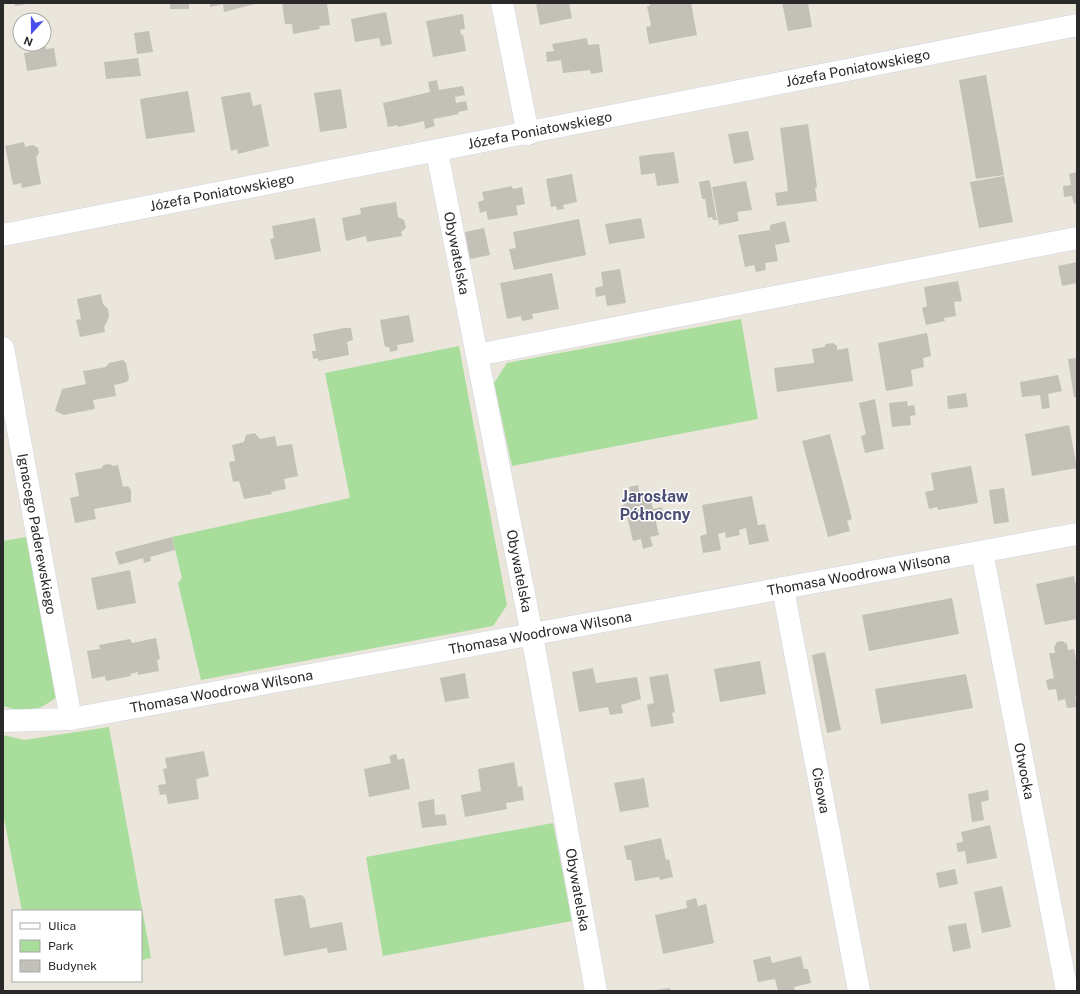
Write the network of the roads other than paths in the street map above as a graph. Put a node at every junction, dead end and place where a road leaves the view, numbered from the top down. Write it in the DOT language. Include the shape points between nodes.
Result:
graph roads {
  1 [pos="502,3"];
  2 [pos="1077,25"];
  3 [pos="528,134"];
  4 [pos="437,152"];
  5 [pos="3,236"];
  6 [pos="1077,238"];
  7 [pos="3,348"];
  8 [pos="477,355"];
  9 [pos="1077,534"];
  10 [pos="982,552"];
  11 [pos="784,589"];
  12 [pos="532,634"];
  13 [pos="71,719"];
  14 [pos="3,721"];
  15 [pos="596,991"];
  16 [pos="859,991"];
  17 [pos="1067,991"];
  1 -- 3 [label="street"];
  2 -- 3 [label="street, Józefa Poniatowskiego"];
  3 -- 4 [label="street, Józefa Poniatowskiego"];
  4 -- 5 [label="street, Józefa Poniatowskiego"];
  4 -- 8 [label="street, Obywatelska"];
  6 -- 8 [label="street"];
  7 -- 13 [label="street, Ignacego Paderewskiego"];
  8 -- 12 [label="street, Obywatelska"];
  9 -- 10 [label="street, Thomasa Woodrowa Wilsona"];
  10 -- 11 [label="street, Thomasa Woodrowa Wilsona"];
  10 -- 17 [label="street, Otwocka"];
  11 -- 12 [label="street, Thomasa Woodrowa Wilsona"];
  11 -- 16 [label="street, Cisowa"];
  12 -- 13 [label="street, Thomasa Woodrowa Wilsona"];
  12 -- 15 [label="street, Obywatelska"];
  13 -- 14 [label="street, Thomasa Woodrowa Wilsona"];
}
